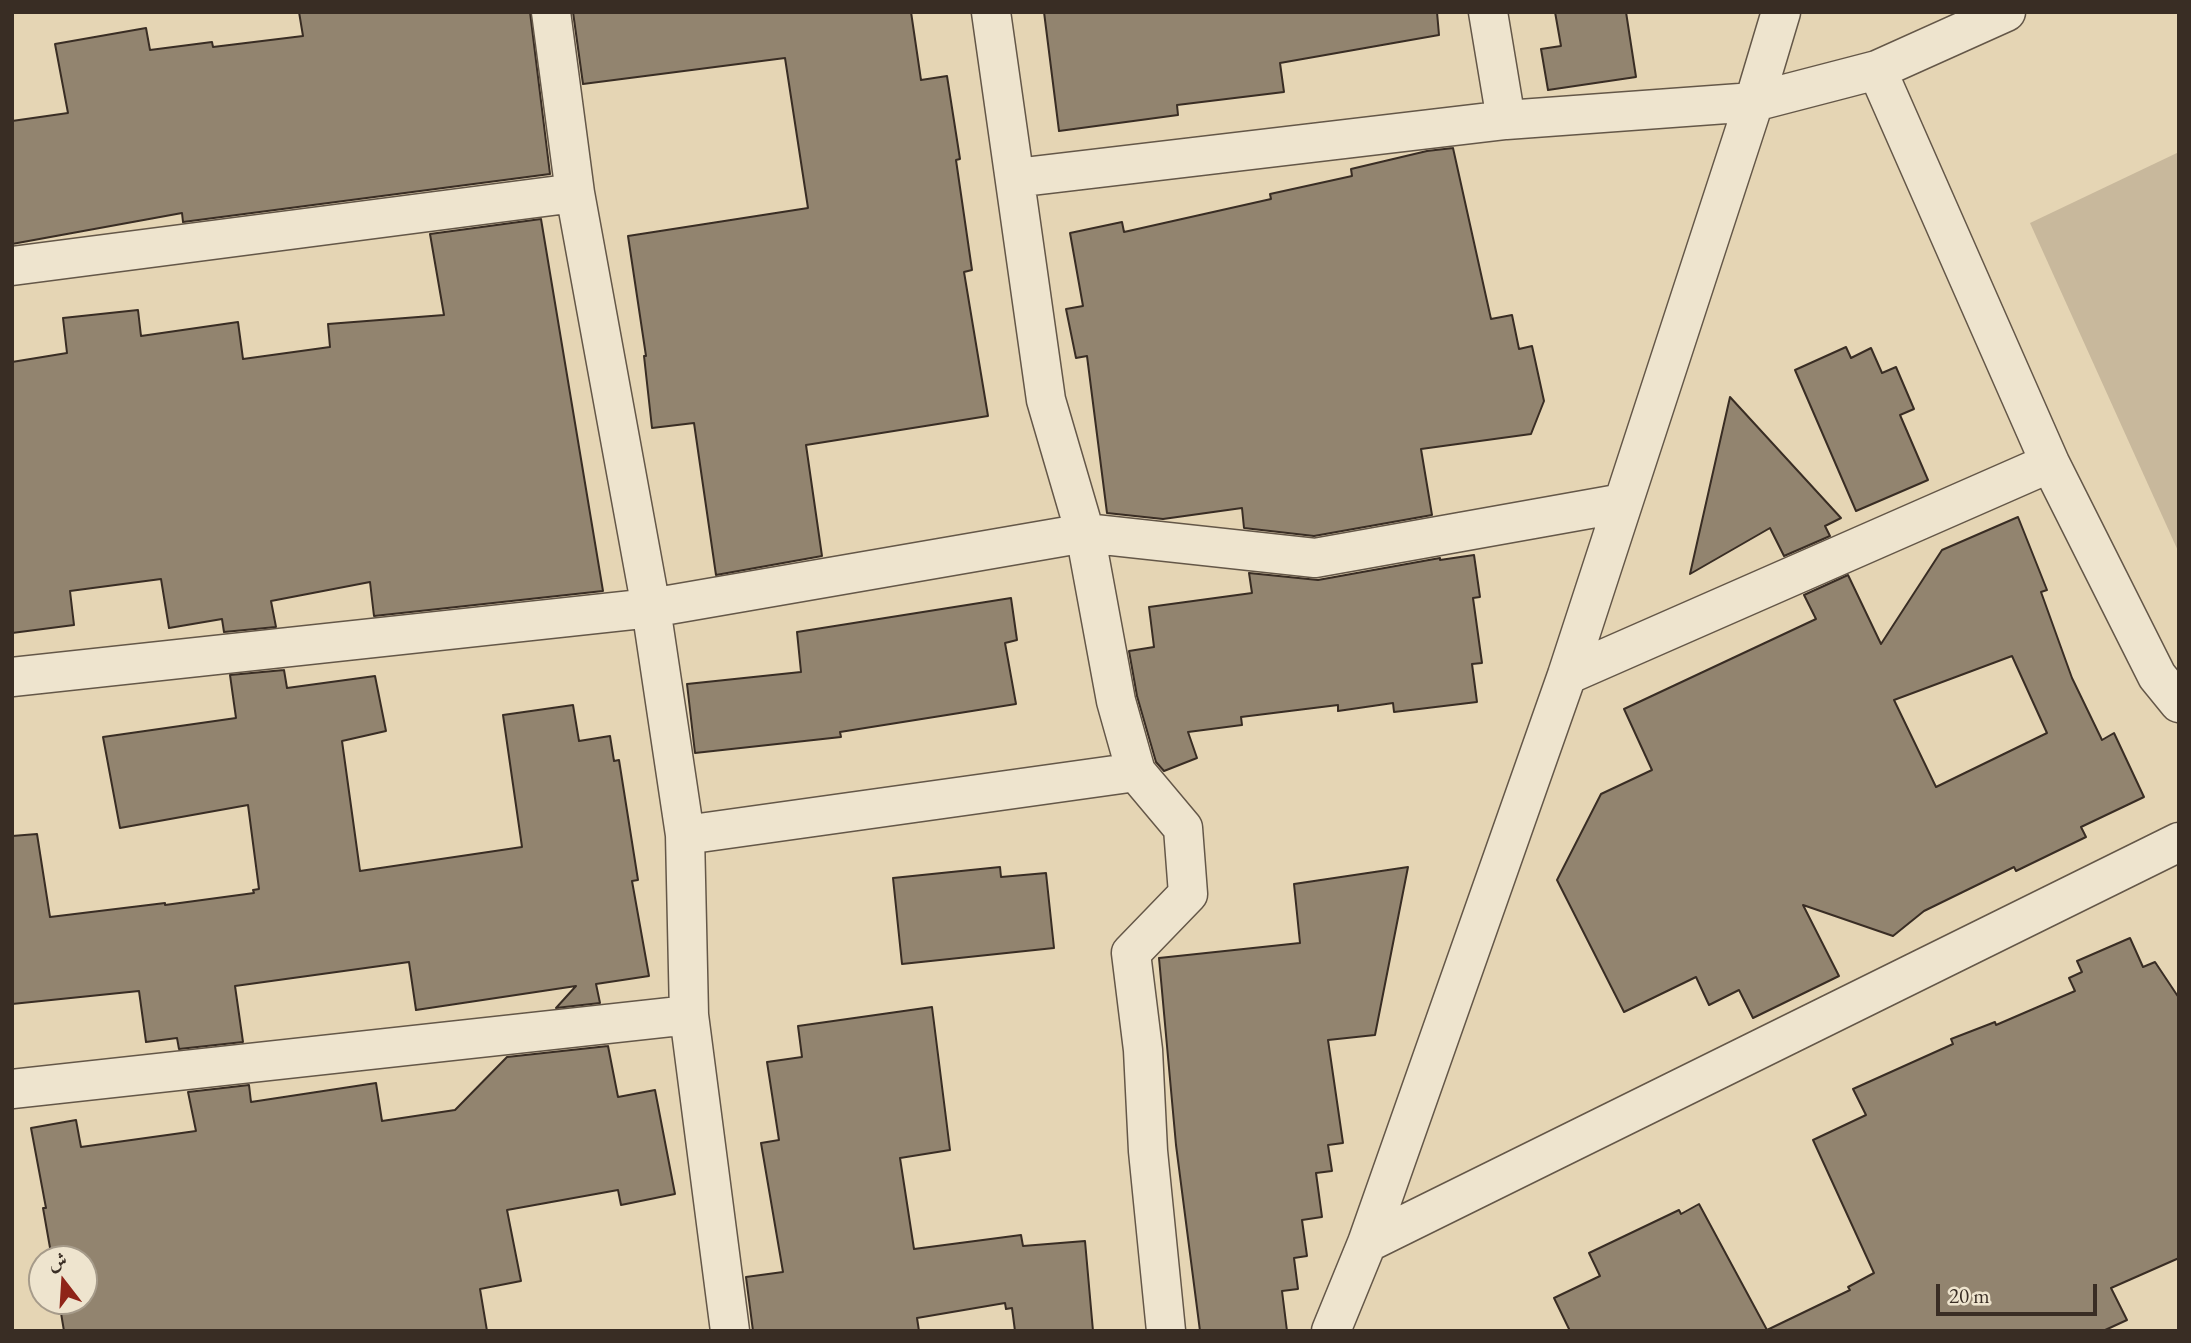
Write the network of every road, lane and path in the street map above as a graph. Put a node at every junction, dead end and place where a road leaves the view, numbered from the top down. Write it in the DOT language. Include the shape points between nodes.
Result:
graph roads {
  1 [pos="551,12"];
  2 [pos="992,12"];
  3 [pos="1488,12"];
  4 [pos="1781,12"];
  5 [pos="2006,12"];
  6 [pos="1877,70"];
  7 [pos="1754,102"];
  8 [pos="1506,120"];
  9 [pos="1016,178"];
  10 [pos="575,193"];
  11 [pos="12,266"];
  12 [pos="2050,463"];
  13 [pos="1623,503"];
  14 [pos="1085,533"];
  15 [pos="651,608"];
  16 [pos="1567,676"];
  17 [pos="12,677"];
  18 [pos="2179,703"];
  19 [pos="1136,772"];
  20 [pos="685,835"];
  21 [pos="2179,842"];
  22 [pos="689,1015"];
  23 [pos="12,1089"];
  24 [pos="1367,1244"];
  25 [pos="730,1331"];
  26 [pos="1166,1331"];
  27 [pos="1331,1331"];
  1 -- 10 [label="street"];
  2 -- 9 [label="street"];
  3 -- 8 [label="street"];
  4 -- 7 [label="street"];
  5 -- 6 [label="street"];
  6 -- 7 [label="street"];
  6 -- 12 [label="street"];
  7 -- 8 [label="street"];
  7 -- 13 [label="street"];
  8 -- 9 [label="street"];
  9 -- 14 [label="street" via="1046,400"];
  10 -- 11 [label="street"];
  10 -- 15 [label="street"];
  12 -- 16 [label="street"];
  12 -- 18 [label="street" via="2157,676"];
  13 -- 14 [label="street" via="1315,558"];
  13 -- 16 [label="street"];
  14 -- 15 [label="street"];
  14 -- 19 [label="street" via="1116,701"];
  15 -- 17 [label="street"];
  15 -- 20 [label="street"];
  16 -- 24 [label="street"];
  19 -- 20 [label="street"];
  19 -- 26 [label="street" via="1183,828 1188,894 1131,953"];
  20 -- 22 [label="street"];
  21 -- 24 [label="street"];
  22 -- 23 [label="street"];
  22 -- 25 [label="street"];
  24 -- 27 [label="street"];
}
